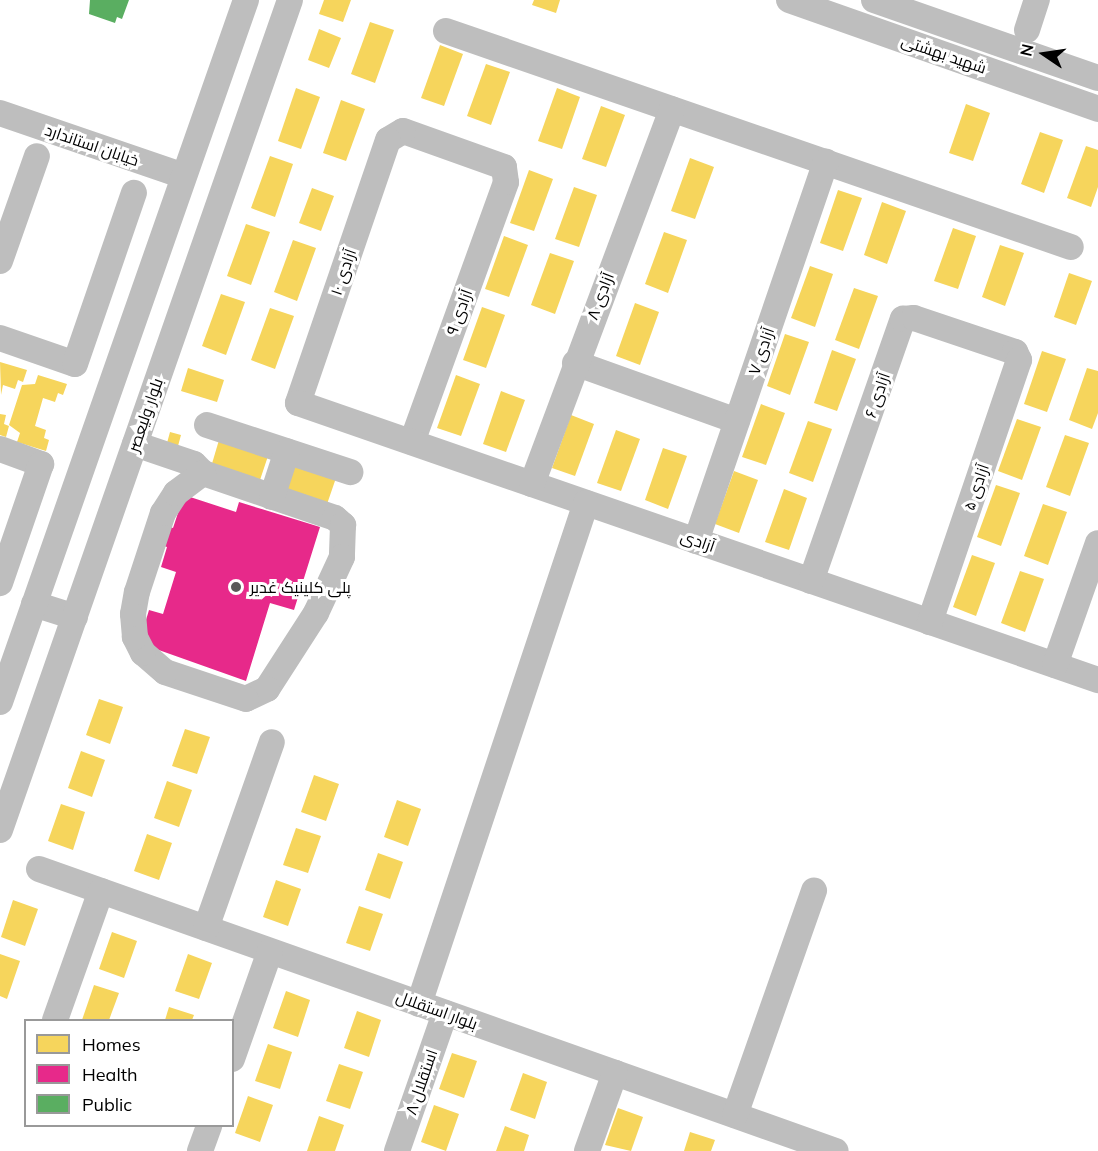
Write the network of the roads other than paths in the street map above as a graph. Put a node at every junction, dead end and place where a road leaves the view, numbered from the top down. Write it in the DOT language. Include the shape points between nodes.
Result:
graph roads {
  1 [pos="246,0"];
  2 [pos="290,0"];
  3 [pos="789,0"];
  4 [pos="874,0"];
  5 [pos="1037,0"];
  6 [pos="1027,30"];
  7 [pos="446,31"];
  8 [pos="1098,78"];
  9 [pos="1098,109"];
  10 [pos="672,110"];
  11 [pos="0,113"];
  12 [pos="388,140"];
  13 [pos="37,156"];
  14 [pos="826,162"];
  15 [pos="184,176"];
  16 [pos="134,193"];
  17 [pos="1071,247"];
  18 [pos="0,261"];
  19 [pos="0,338"];
  20 [pos="1015,352"];
  21 [pos="575,363"];
  22 [pos="298,403"];
  23 [pos="737,421"];
  24 [pos="412,442"];
  25 [pos="135,444"];
  26 [pos="0,449"];
  27 [pos="287,452"];
  28 [pos="198,469"];
  29 [pos="350,472"];
  30 [pos="532,484"];
  31 [pos="272,497"];
  32 [pos="586,502"];
  33 [pos="696,541"];
  34 [pos="1098,543"];
  35 [pos="812,581"];
  36 [pos="0,583"];
  37 [pos="34,604"];
  38 [pos="75,617"];
  39 [pos="930,622"];
  40 [pos="1055,665"];
  41 [pos="1098,680"];
  42 [pos="0,702"];
  43 [pos="272,742"];
  44 [pos="0,830"];
  45 [pos="39,869"];
  46 [pos="100,891"];
  47 [pos="814,891"];
  48 [pos="206,928"];
  49 [pos="270,951"];
  50 [pos="419,1004"];
  51 [pos="445,1013"];
  52 [pos="55,1019"];
  53 [pos="234,1053"];
  54 [pos="615,1073"];
  55 [pos="735,1115"];
  56 [pos="208,1127"];
  57 [pos="780,1142"];
  58 [pos="200,1151"];
  59 [pos="397,1151"];
  60 [pos="587,1151"];
  61 [pos="836,1151"];
  1 -- 15 [label="street"];
  2 -- 25 [label="street, بلوار ولیعصر"];
  3 -- 9 [label="street, شهید بهشتی"];
  4 -- 8 [label="street, شهید بهشتی"];
  5 -- 6 [label="street"];
  7 -- 10 [label="street"];
  10 -- 14 [label="street"];
  10 -- 21 [label="street, آزادی ۸"];
  11 -- 15 [label="street, خیابان استاندارد"];
  12 -- 22 [label="street, آزادی ۱۰"];
  12 -- 24 [label="street, آزادی ۹" via="403,131 504,167 506,182"];
  13 -- 18 [label="street"];
  14 -- 17 [label="street"];
  14 -- 23 [label="street, آزادی ۷"];
  15 -- 37 [label="street"];
  16 -- 19 [label="street" via="75,364"];
  20 -- 35 [label="street, آزادی ۶" via="915,318 903,320"];
  20 -- 39 [label="street, آزادی ۵" via="1019,360"];
  21 -- 23 [label="street"];
  21 -- 30 [label="street, آزادی ۸"];
  22 -- 24 [label="street, آزادی"];
  23 -- 33 [label="street, آزادی ۷"];
  24 -- 30 [label="street, آزادی"];
  25 -- 28 [label="street"];
  25 -- 38 [label="street, بلوار ولیعصر"];
  26 -- 36 [label="street" via="41,464"];
  27 -- 28 [label="street" via="209,419"];
  27 -- 29 [label="street"];
  27 -- 31 [label="street"];
  28 -- 31 [label="street"];
  28 -- 31 [label="street" via="163,513 137,592 135,637 142,653 165,672 246,699 267,689 316,613 346,544 343,525 335,518"];
  30 -- 32 [label="street, آزادی"];
  32 -- 33 [label="street, آزادی"];
  32 -- 50 [label="street"];
  33 -- 35 [label="street, آزادی"];
  34 -- 40 [label="street"];
  35 -- 39 [label="street, آزادی"];
  37 -- 38 [label="street"];
  37 -- 42 [label="street"];
  38 -- 44 [label="street, بلوار ولیعصر"];
  39 -- 40 [label="street, آزادی"];
  40 -- 41 [label="street, آزادی"];
  43 -- 48 [label="street"];
  45 -- 46 [label="street, بلوار استقلال"];
  46 -- 48 [label="street, بلوار استقلال"];
  46 -- 52 [label="street"];
  47 -- 55 [label="street"];
  48 -- 49 [label="street, بلوار استقلال"];
  49 -- 50 [label="street, بلوار استقلال"];
  49 -- 53 [label="street"];
  50 -- 51 [label="street, بلوار استقلال"];
  51 -- 54 [label="street, بلوار استقلال"];
  51 -- 59 [label="street, استقلال ۸"];
  54 -- 55 [label="street, بلوار استقلال"];
  54 -- 60 [label="street"];
  55 -- 57 [label="street, بلوار استقلال"];
  56 -- 58 [label="street"];
  57 -- 61 [label="street, بلوار استقلال"];
}
